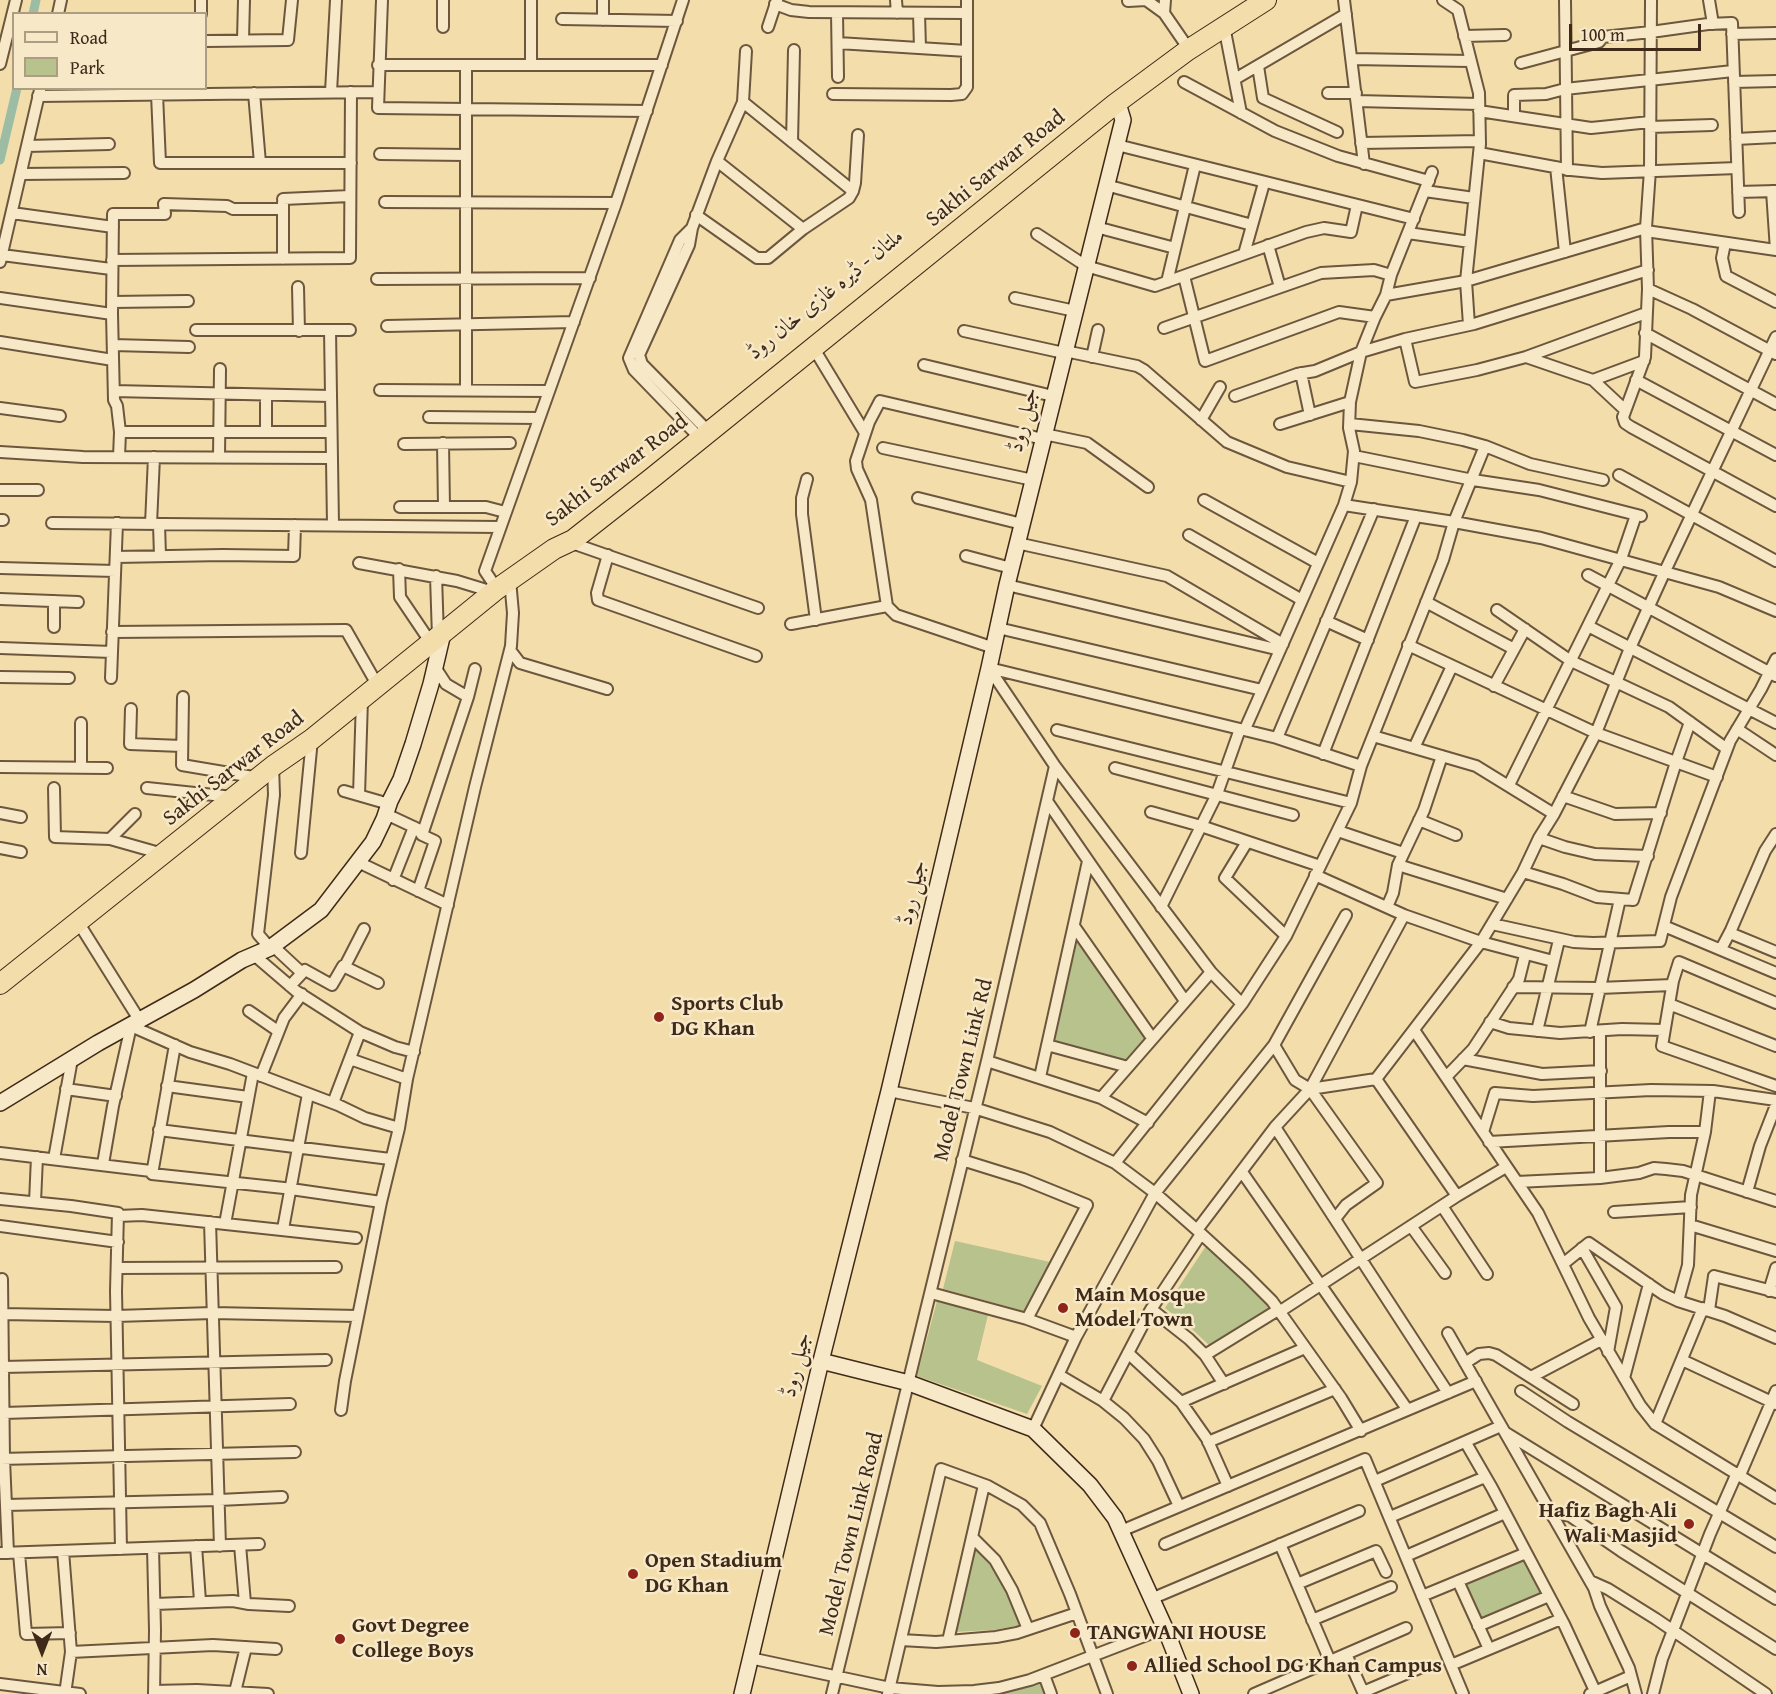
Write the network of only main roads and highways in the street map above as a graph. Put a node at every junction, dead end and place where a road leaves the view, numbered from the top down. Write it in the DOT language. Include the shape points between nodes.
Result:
graph roads {
  1 [pos="1249,0"];
  2 [pos="1266,0"];
  3 [pos="1115,104"];
  4 [pos="1001,190"];
  5 [pos="893,277"];
  6 [pos="765,380"];
  7 [pos="561,545"];
  8 [pos="437,638"];
  9 [pos="1,980"];
  10 [pos="0,1103"];
  11 [pos="821,1361"];
  12 [pos="742,1694"];
  13 [pos="1191,1694"];
  1 -- 4 [label="highway" via="1109,98"];
  2 -- 3 [label="highway, Sakhi Sarwar Road"];
  3 -- 4 [label="highway, Sakhi Sarwar Road"];
  3 -- 11 [label="main road, جیل روڈ" via="1123,120 1006,585 889,1091"];
  4 -- 5 [label="highway, Sakhi Sarwar Road"];
  5 -- 6 [label="highway, ملتان - ڈیرہ غازی خان روڈ"];
  5 -- 6 [label="highway, Sakhi Sarwar Road" via="813,347"];
  6 -- 7 [label="highway, Sakhi Sarwar Road" via="700,440"];
  6 -- 7 [label="highway, ملتان - ڈیرہ غازی خان روڈ" via="568,532"];
  7 -- 8 [label="highway, Sakhi Sarwar Road"];
  8 -- 9 [label="highway, Sakhi Sarwar Road"];
  8 -- 10 [label="main road" via="435,667 404,770 374,842 321,910 272,947 242,960"];
  11 -- 12 [label="main road, جیل روڈ"];
  11 -- 13 [label="main road" via="909,1383 1033,1429 1090,1485 1115,1518"];
}
